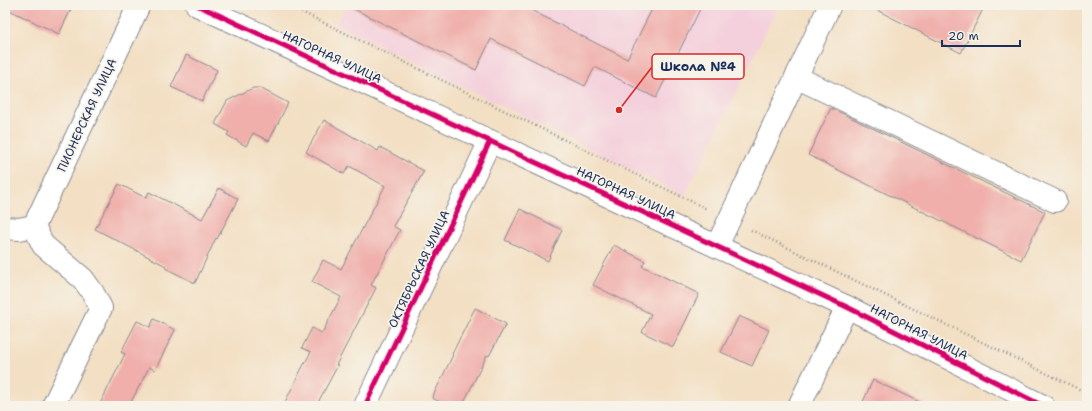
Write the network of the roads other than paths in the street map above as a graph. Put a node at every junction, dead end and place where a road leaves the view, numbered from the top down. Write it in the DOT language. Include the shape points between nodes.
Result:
graph roads {
  1 [pos="139,5"];
  2 [pos="197,5"];
  3 [pos="830,5"];
  4 [pos="796,77"];
  5 [pos="490,141"];
  6 [pos="1055,201"];
  7 [pos="34,226"];
  8 [pos="5,228"];
  9 [pos="716,246"];
  10 [pos="847,307"];
  11 [pos="53,406"];
  12 [pos="365,406"];
  13 [pos="799,406"];
  14 [pos="1043,406"];
  1 -- 7 [label="street, ПИОНЕРСКАЯ УЛИЦА"];
  2 -- 5 [label="street, НАГОРНАЯ УЛИЦА"];
  3 -- 4 [label="street"];
  4 -- 6 [label="street"];
  4 -- 9 [label="street"];
  5 -- 9 [label="street, НАГОРНАЯ УЛИЦА"];
  5 -- 12 [label="street, ОКТЯБРЬСКАЯ УЛИЦА"];
  7 -- 8 [label="street"];
  7 -- 11 [label="street" via="43,245 84,279 101,308"];
  9 -- 10 [label="street, НАГОРНАЯ УЛИЦА"];
  10 -- 13 [label="street"];
  10 -- 14 [label="street, НАГОРНАЯ УЛИЦА"];
}
